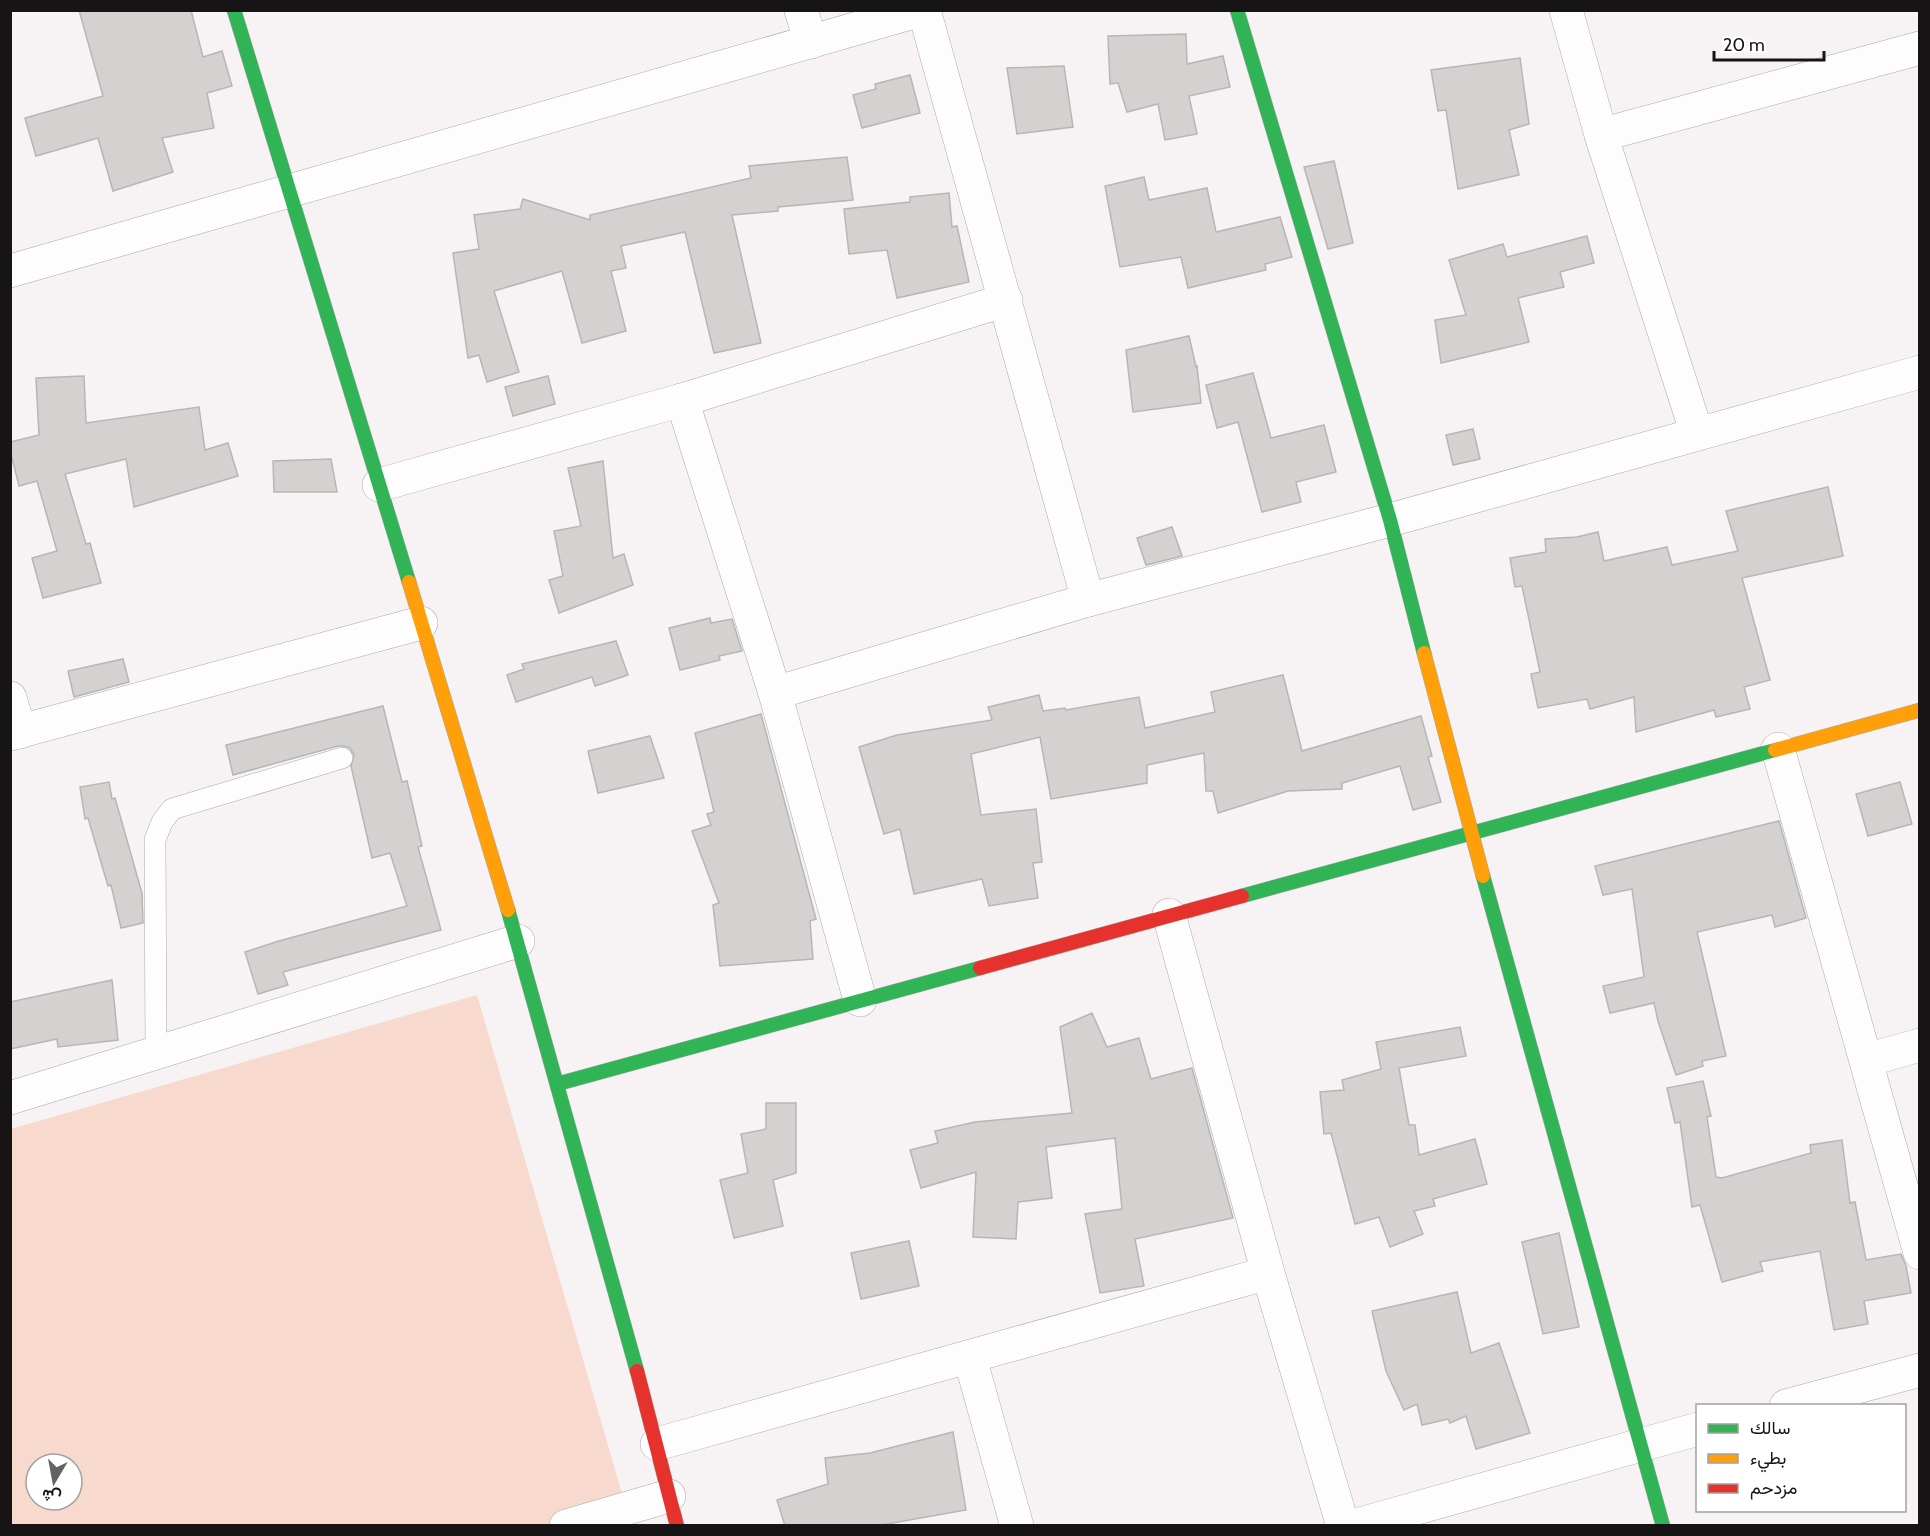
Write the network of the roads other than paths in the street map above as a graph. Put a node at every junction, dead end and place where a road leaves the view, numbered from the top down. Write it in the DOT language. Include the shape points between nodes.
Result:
graph roads {
  1 [pos="234,10"];
  2 [pos="801,10"];
  3 [pos="922,10"];
  4 [pos="1237,10"];
  5 [pos="1566,10"];
  6 [pos="811,42"];
  7 [pos="1920,48"];
  8 [pos="1601,135"];
  9 [pos="288,192"];
  10 [pos="10,271"];
  11 [pos="1006,300"];
  12 [pos="1920,372"];
  13 [pos="682,400"];
  14 [pos="1697,434"];
  15 [pos="379,485"];
  16 [pos="1390,520"];
  17 [pos="1088,600"];
  18 [pos="422,623"];
  19 [pos="775,693"];
  20 [pos="10,698"];
  21 [pos="1920,710"];
  22 [pos="15,733"];
  23 [pos="1778,748"];
  24 [pos="342,758"];
  25 [pos="1470,833"];
  26 [pos="1169,915"];
  27 [pos="518,941"];
  28 [pos="860,1000"];
  29 [pos="1920,1045"];
  30 [pos="156,1053"];
  31 [pos="1867,1060"];
  32 [pos="557,1083"];
  33 [pos="10,1098"];
  34 [pos="1920,1253"];
  35 [pos="1268,1273"];
  36 [pos="970,1358"];
  37 [pos="1920,1370"];
  38 [pos="1793,1404"];
  39 [pos="1696,1430"];
  40 [pos="657,1444"];
  41 [pos="1640,1444"];
  42 [pos="673,1511"];
  43 [pos="566,1526"];
  44 [pos="1017,1526"];
  45 [pos="1343,1526"];
  46 [pos="1353,1526"];
  47 [pos="1663,1526"];
  1 -- 9 [label="street"];
  2 -- 6 [label="street"];
  3 -- 6 [label="street"];
  3 -- 11 [label="street"];
  4 -- 16 [label="street"];
  5 -- 8 [label="street"];
  6 -- 9 [label="street"];
  7 -- 8 [label="street"];
  8 -- 14 [label="street"];
  9 -- 10 [label="street"];
  9 -- 15 [label="street"];
  11 -- 13 [label="street"];
  11 -- 17 [label="street"];
  12 -- 14 [label="street"];
  13 -- 15 [label="street"];
  13 -- 19 [label="street"];
  14 -- 16 [label="street"];
  15 -- 18 [label="street"];
  16 -- 17 [label="street"];
  16 -- 25 [label="street"];
  17 -- 19 [label="street"];
  18 -- 22 [label="street"];
  18 -- 27 [label="street"];
  19 -- 28 [label="street"];
  20 -- 22 [label="street"];
  21 -- 23 [label="street"];
  23 -- 25 [label="street"];
  23 -- 31 [label="street"];
  24 -- 30 [label="lane" via="172,809 162,822 155,840"];
  25 -- 26 [label="street"];
  25 -- 41 [label="street"];
  26 -- 28 [label="street"];
  26 -- 35 [label="street"];
  27 -- 30 [label="street"];
  27 -- 32 [label="street"];
  28 -- 32 [label="street"];
  29 -- 31 [label="street"];
  30 -- 33 [label="street"];
  31 -- 34 [label="street"];
  32 -- 40 [label="street"];
  35 -- 36 [label="street"];
  35 -- 45 [label="street"];
  36 -- 40 [label="street"];
  36 -- 44 [label="street"];
  37 -- 38 [label="street"];
  39 -- 41 [label="street"];
  40 -- 42 [label="street"];
  41 -- 46 [label="street"];
  41 -- 47 [label="street"];
  42 -- 43 [label="street"];
}
